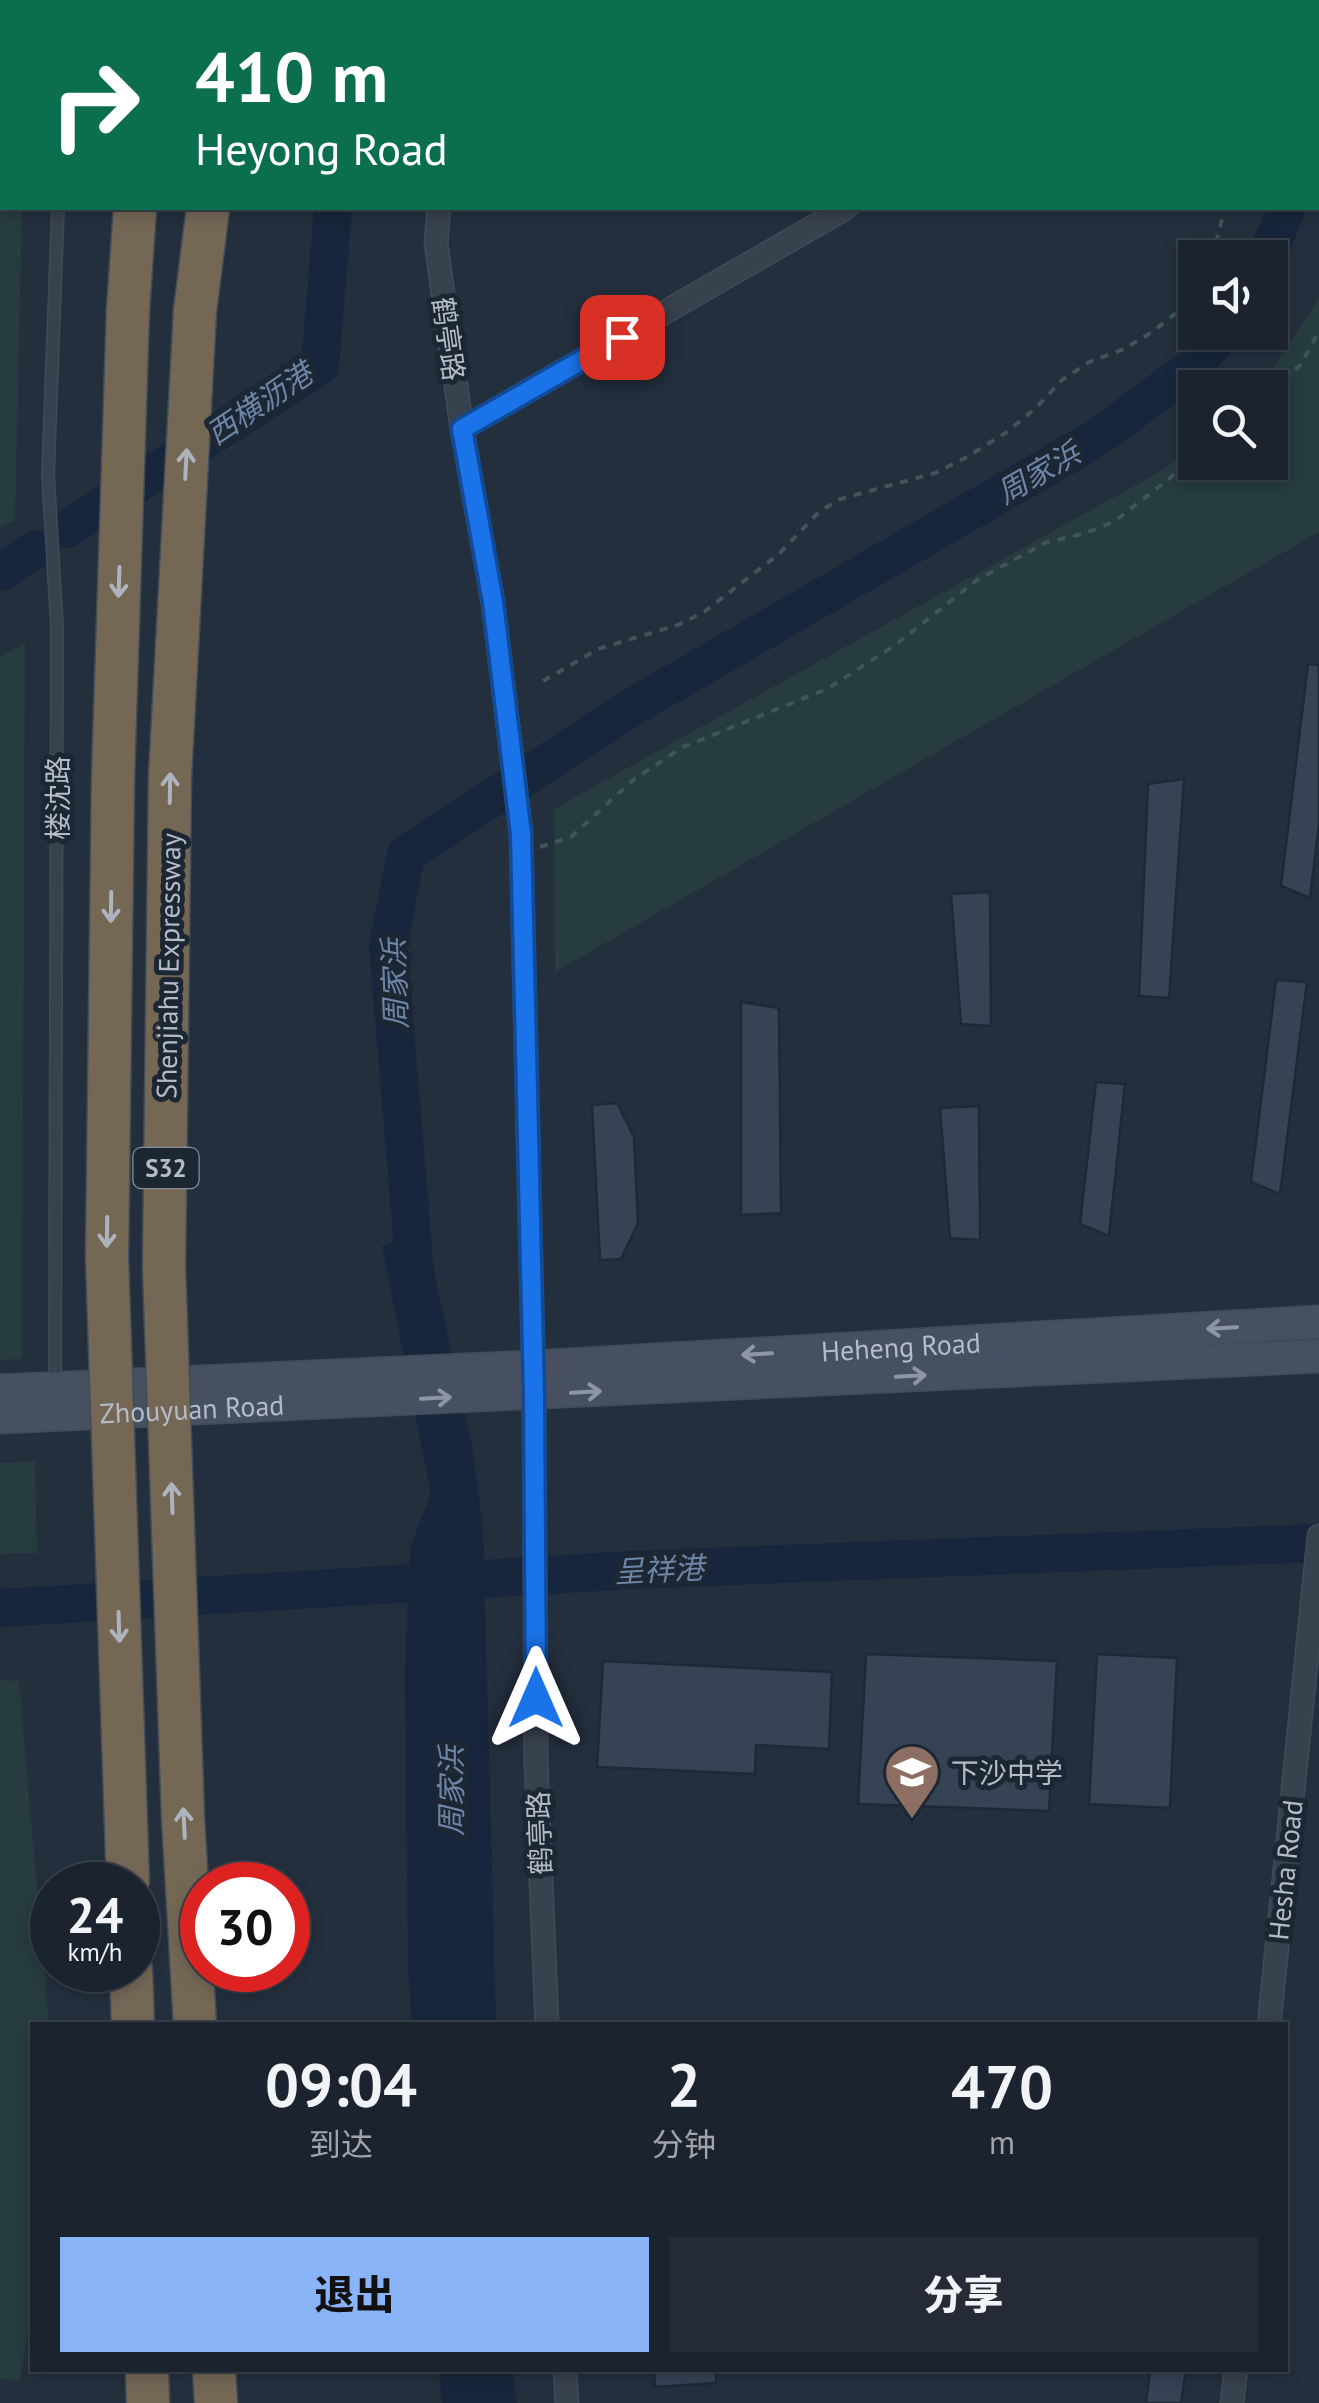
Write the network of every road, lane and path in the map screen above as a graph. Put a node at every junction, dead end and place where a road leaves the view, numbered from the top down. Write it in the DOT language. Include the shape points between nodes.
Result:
graph roads {
  1 [pos="58,210"];
  2 [pos="134,210"];
  3 [pos="205,210"];
  4 [pos="439,210"];
  5 [pos="843,210"];
  6 [pos="1224,210"];
  7 [pos="1217,240"];
  8 [pos="1178,310"];
  9 [pos="1319,331"];
  10 [pos="1288,375"];
  11 [pos="462,429"];
  12 [pos="1178,470"];
  13 [pos="543,681"];
  14 [pos="521,844"];
  15 [pos="1319,1322"];
  16 [pos="1319,1356"];
  17 [pos="534,1380"];
  18 [pos="381,1387"];
  19 [pos="55,1389"];
  20 [pos="0,1391"];
  21 [pos="0,1416"];
  22 [pos="1319,1536"];
  23 [pos="1294,1778"];
  24 [pos="1319,1780"];
  25 [pos="127,1862"];
  26 [pos="132,1992"];
  27 [pos="134,2022"];
  28 [pos="195,2022"];
  29 [pos="547,2022"];
  30 [pos="1269,2022"];
  31 [pos="146,2372"];
  32 [pos="214,2372"];
  33 [pos="564,2372"];
  34 [pos="1236,2372"];
  35 [pos="148,2403"];
  36 [pos="216,2403"];
  37 [pos="566,2403"];
  38 [pos="1232,2403"];
  1 -- 19 [label="lane, 楼沈路" via="48,474 57,627"];
  2 -- 25 [label="highway, Shenjiahu Expressway / S32, one-way, bridge" via="113,778 107,1258"];
  28 -- 3 [label="highway, Shenjiahu Expressway / S32, one-way, bridge" via="164,1267 170,777"];
  4 -- 11 [label="street, 鹤亭路" via="436,243"];
  5 -- 11 [label="street"];
  6 -- 7 [label="path"];
  8 -- 13 [label="path" via="1152,332 1062,380 1007,432 968,456 935,473 837,500 704,612 598,649"];
  9 -- 10 [label="path"];
  11 -- 14 [label="street, 鹤亭路" via="493,602"];
  12 -- 14 [label="path" via="1115,520 1045,543 977,580 894,646 827,688 683,747 633,780 570,836"];
  14 -- 17 [label="street, 鹤亭路"];
  15 -- 17 [label="street, Heheng Road, one-way"];
  17 -- 16 [label="street, Heheng Road, one-way"];
  17 -- 18 [label="street, Heheng Road"];
  17 -- 29 [label="street, 鹤亭路" via="536,1762"];
  18 -- 19 [label="street, Zhouyuan Road"];
  18 -- 21 [label="street, Zhouyuan Road"];
  19 -- 20 [label="street, Zhouyuan Road"];
  22 -- 23 [label="street, Hesha Road"];
  23 -- 24 [label="street"];
  23 -- 30 [label="street, Hesha Road"];
  26 -- 27 [label="highway"];
  31 -- 35 [label="highway"];
  32 -- 36 [label="highway"];
  33 -- 37 [label="street"];
  34 -- 38 [label="street"];
}
